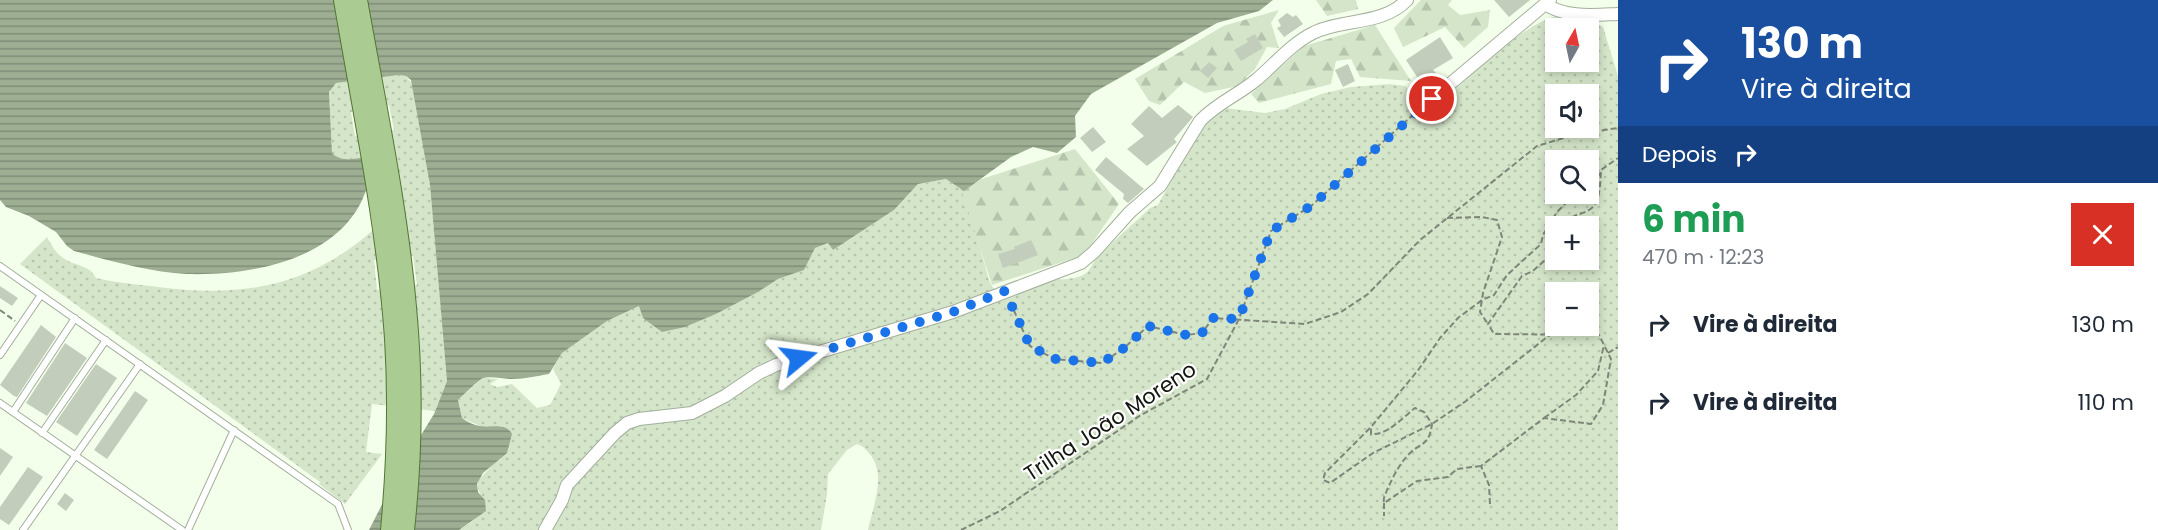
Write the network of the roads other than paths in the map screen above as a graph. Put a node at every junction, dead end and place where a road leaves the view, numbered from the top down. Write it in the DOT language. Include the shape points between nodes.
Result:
graph roads {
  1 [pos="343,0"];
  2 [pos="358,0"];
  3 [pos="1407,0"];
  4 [pos="1547,2"];
  5 [pos="1618,14"];
  6 [pos="1432,99"];
  7 [pos="0,266"];
  8 [pos="41,295"];
  9 [pos="75,318"];
  10 [pos="106,340"];
  11 [pos="0,355"];
  12 [pos="140,364"];
  13 [pos="0,403"];
  14 [pos="13,412"];
  15 [pos="234,430"];
  16 [pos="42,433"];
  17 [pos="76,456"];
  18 [pos="23,530"];
  19 [pos="182,530"];
  20 [pos="188,530"];
  21 [pos="348,530"];
  22 [pos="390,530"];
  23 [pos="405,530"];
  24 [pos="545,530"];
  1 -- 22 [label="main road" via="392,309 396,425"];
  2 -- 23 [label="main road" via="400,243 407,307 412,425"];
  3 -- 24 [label="street" via="1383,17 1314,32 1251,84 1208,112 1160,186 1081,263 953,312 776,365 692,413 627,423 567,485"];
  4 -- 5 [label="street" via="1556,11 1568,14"];
  4 -- 6 [label="street"];
  7 -- 8 [label="lane"];
  8 -- 9 [label="lane"];
  8 -- 11 [label="lane"];
  9 -- 10 [label="lane"];
  9 -- 14 [label="lane"];
  10 -- 12 [label="lane"];
  10 -- 16 [label="lane"];
  12 -- 15 [label="lane"];
  12 -- 17 [label="lane"];
  13 -- 14 [label="lane"];
  14 -- 16 [label="lane"];
  15 -- 20 [label="lane"];
  15 -- 21 [label="lane" via="338,504"];
  16 -- 17 [label="lane"];
  17 -- 18 [label="lane"];
  17 -- 19 [label="lane"];
}
